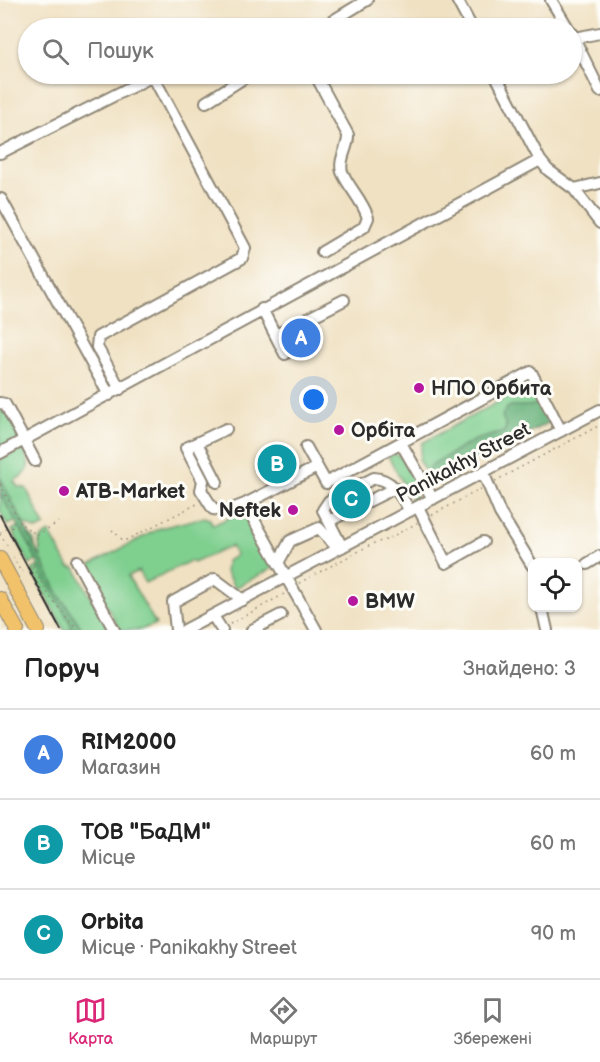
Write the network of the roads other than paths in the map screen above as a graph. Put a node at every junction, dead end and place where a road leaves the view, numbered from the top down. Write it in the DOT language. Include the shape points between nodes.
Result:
graph roads {
  1 [pos="367,0"];
  2 [pos="457,0"];
  3 [pos="551,0"];
  4 [pos="337,18"];
  5 [pos="467,18"];
  6 [pos="562,18"];
  7 [pos="600,33"];
  8 [pos="582,34"];
  9 [pos="582,56"];
  10 [pos="136,84"];
  11 [pos="156,84"];
  12 [pos="234,84"];
  13 [pos="320,84"];
  14 [pos="500,84"];
  15 [pos="600,91"];
  16 [pos="206,102"];
  17 [pos="0,153"];
  18 [pos="540,160"];
  19 [pos="600,183"];
  20 [pos="574,189"];
  21 [pos="1,199"];
  22 [pos="600,223"];
  23 [pos="322,252"];
  24 [pos="344,300"];
  25 [pos="262,309"];
  26 [pos="276,335"];
  27 [pos="285,354"];
  28 [pos="120,389"];
  29 [pos="109,395"];
  30 [pos="0,403"];
  31 [pos="600,410"];
  32 [pos="226,429"];
  33 [pos="561,431"];
  34 [pos="25,438"];
  35 [pos="197,443"];
  36 [pos="401,443"];
  37 [pos="306,447"];
  38 [pos="0,453"];
  39 [pos="35,461"];
  40 [pos="317,467"];
  41 [pos="483,472"];
  42 [pos="218,483"];
  43 [pos="395,488"];
  44 [pos="433,499"];
  45 [pos="245,504"];
  46 [pos="414,509"];
  47 [pos="329,521"];
  48 [pos="483,542"];
  49 [pos="340,548"];
  50 [pos="600,556"];
  51 [pos="6,558"];
  52 [pos="528,559"];
  53 [pos="77,561"];
  54 [pos="278,563"];
  55 [pos="587,564"];
  56 [pos="286,577"];
  57 [pos="0,599"];
  58 [pos="243,600"];
  59 [pos="543,612"];
  60 [pos="281,615"];
  61 [pos="213,616"];
  62 [pos="221,629"];
  63 [pos="17,630"];
  64 [pos="38,630"];
  65 [pos="114,630"];
  66 [pos="176,630"];
  67 [pos="185,630"];
  68 [pos="252,630"];
  69 [pos="316,630"];
  70 [pos="547,630"];
  1 -- 4 [label="street"];
  2 -- 5 [label="street"];
  3 -- 6 [label="street"];
  7 -- 8 [label="street"];
  9 -- 15 [label="street"];
  10 -- 17 [label="street"];
  11 -- 28 [label="street" via="245,248 242,258 98,337 97,347"];
  12 -- 16 [label="street"];
  13 -- 23 [label="street" via="348,135 342,170 368,218 364,227"];
  14 -- 18 [label="street"];
  18 -- 20 [label="street"];
  18 -- 25 [label="street"];
  19 -- 20 [label="street"];
  20 -- 22 [label="street"];
  21 -- 29 [label="street"];
  24 -- 26 [label="street"];
  25 -- 26 [label="street"];
  25 -- 28 [label="street"];
  26 -- 27 [label="street"];
  28 -- 29 [label="street"];
  29 -- 34 [label="street"];
  30 -- 34 [label="street" via="5,404"];
  31 -- 33 [label="street, Panikakhy Street"];
  32 -- 35 [label="street"];
  33 -- 36 [label="street" via="531,372"];
  33 -- 41 [label="street, Panikakhy Street"];
  34 -- 38 [label="street"];
  34 -- 39 [label="street"];
  35 -- 42 [label="street"];
  35 -- 45 [label="street" via="186,448 203,481 201,489 206,500 220,512"];
  36 -- 40 [label="street" via="326,483"];
  36 -- 44 [label="street"];
  37 -- 40 [label="street"];
  40 -- 45 [label="street"];
  41 -- 44 [label="street, Panikakhy Street"];
  41 -- 52 [label="street" via="500,513"];
  43 -- 46 [label="street"];
  43 -- 47 [label="street"];
  43 -- 47 [label="street" via="382,478 356,487 323,506"];
  44 -- 46 [label="street, Panikakhy Street"];
  45 -- 54 [label="street"];
  46 -- 48 [label="street" via="446,563"];
  46 -- 49 [label="street, Panikakhy Street"];
  47 -- 49 [label="street"];
  49 -- 54 [label="street" via="319,528 290,541"];
  49 -- 56 [label="street, Panikakhy Street"];
  50 -- 55 [label="street"];
  51 -- 64 [label="main road"];
  53 -- 65 [label="street"];
  54 -- 56 [label="street"];
  56 -- 58 [label="street, Panikakhy Street"];
  56 -- 69 [label="street"];
  57 -- 63 [label="main road"];
  58 -- 61 [label="street, Panikakhy Street"];
  58 -- 66 [label="street" via="215,579 173,602"];
  59 -- 70 [label="street"];
  60 -- 68 [label="street"];
  61 -- 62 [label="street"];
  61 -- 67 [label="street, Panikakhy Street"];
}
